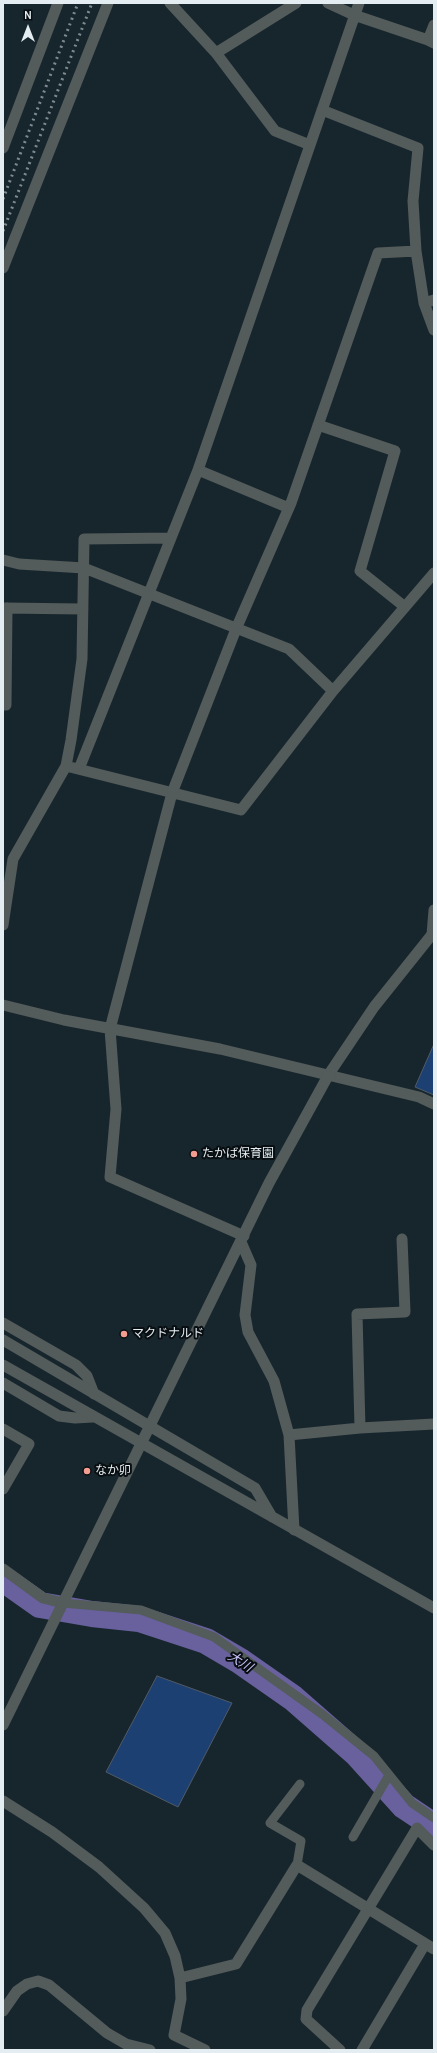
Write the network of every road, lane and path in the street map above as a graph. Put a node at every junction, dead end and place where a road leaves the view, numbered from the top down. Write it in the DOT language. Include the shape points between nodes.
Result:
graph roads {
  1 [pos="58,3"];
  2 [pos="108,3"];
  3 [pos="170,3"];
  4 [pos="296,3"];
  5 [pos="328,3"];
  6 [pos="359,3"];
  7 [pos="354,15"];
  8 [pos="434,24"];
  9 [pos="431,42"];
  10 [pos="216,53"];
  11 [pos="322,110"];
  12 [pos="310,145"];
  13 [pos="3,148"];
  14 [pos="416,251"];
  15 [pos="3,268"];
  16 [pos="429,302"];
  17 [pos="434,330"];
  18 [pos="318,425"];
  19 [pos="198,470"];
  20 [pos="288,508"];
  21 [pos="170,538"];
  22 [pos="3,560"];
  23 [pos="84,568"];
  24 [pos="434,573"];
  25 [pos="148,594"];
  26 [pos="405,607"];
  27 [pos="5,608"];
  28 [pos="83,609"];
  29 [pos="236,629"];
  30 [pos="333,691"];
  31 [pos="3,705"];
  32 [pos="66,766"];
  33 [pos="79,770"];
  34 [pos="172,793"];
  35 [pos="434,910"];
  36 [pos="3,925"];
  37 [pos="433,934"];
  38 [pos="3,1004"];
  39 [pos="110,1028"];
  40 [pos="329,1074"];
  41 [pos="434,1104"];
  42 [pos="242,1239"];
  43 [pos="402,1239"];
  44 [pos="3,1323"];
  45 [pos="3,1340"];
  46 [pos="3,1365"];
  47 [pos="3,1383"];
  48 [pos="94,1394"];
  49 [pos="93,1417"];
  50 [pos="434,1424"];
  51 [pos="150,1428"];
  52 [pos="360,1428"];
  53 [pos="3,1429"];
  54 [pos="289,1435"];
  55 [pos="142,1443"];
  56 [pos="3,1489"];
  57 [pos="272,1517"];
  58 [pos="294,1530"];
  59 [pos="3,1569"];
  60 [pos="63,1604"];
  61 [pos="434,1608"];
  62 [pos="3,1725"];
  63 [pos="389,1775"];
  64 [pos="300,1784"];
  65 [pos="3,1801"];
  66 [pos="434,1818"];
  67 [pos="352,1837"];
  68 [pos="434,1845"];
  69 [pos="297,1865"];
  70 [pos="369,1909"];
  71 [pos="430,1947"];
  72 [pos="180,1978"];
  73 [pos="3,2011"];
  74 [pos="150,2050"];
  75 [pos="205,2050"];
  76 [pos="340,2050"];
  77 [pos="362,2050"];
  1 -- 13 [label="street"];
  2 -- 15 [label="street"];
  3 -- 10 [label="street"];
  4 -- 10 [label="street"];
  5 -- 7 [label="street"];
  6 -- 7 [label="street"];
  7 -- 9 [label="street"];
  7 -- 11 [label="street"];
  8 -- 9 [label="street"];
  10 -- 12 [label="street" via="275,131"];
  11 -- 12 [label="street"];
  11 -- 14 [label="street" via="418,148 413,201"];
  12 -- 19 [label="street"];
  14 -- 16 [label="street"];
  14 -- 18 [label="street" via="378,253"];
  16 -- 17 [label="street"];
  18 -- 20 [label="street"];
  18 -- 26 [label="street" via="395,451 360,570"];
  19 -- 20 [label="street"];
  19 -- 21 [label="street"];
  20 -- 29 [label="street"];
  21 -- 23 [label="street" via="84,539"];
  21 -- 25 [label="street"];
  22 -- 23 [label="street" via="19,564"];
  23 -- 25 [label="street"];
  23 -- 28 [label="street"];
  24 -- 26 [label="street"];
  25 -- 29 [label="street"];
  25 -- 33 [label="street"];
  26 -- 30 [label="street"];
  27 -- 28 [label="street"];
  27 -- 31 [label="street" via="6,705"];
  28 -- 32 [label="street" via="82,659 72,740"];
  29 -- 30 [label="street" via="289,649"];
  29 -- 34 [label="street"];
  30 -- 34 [label="street" via="241,810"];
  32 -- 33 [label="street"];
  32 -- 36 [label="street" via="13,859"];
  33 -- 34 [label="street"];
  34 -- 39 [label="street"];
  35 -- 37 [label="street"];
  37 -- 40 [label="street" via="374,1007"];
  38 -- 39 [label="street"];
  39 -- 40 [label="street" via="220,1048"];
  39 -- 42 [label="street" via="116,1109 110,1177"];
  40 -- 41 [label="street" via="419,1097"];
  40 -- 42 [label="street" via="269,1183"];
  42 -- 51 [label="street"];
  42 -- 54 [label="street" via="251,1265 245,1315 248,1332 274,1381"];
  43 -- 52 [label="street" via="405,1312 357,1314"];
  44 -- 48 [label="street" via="76,1365 87,1376"];
  45 -- 48 [label="street"];
  46 -- 49 [label="street"];
  47 -- 49 [label="street" via="59,1416"];
  48 -- 51 [label="street"];
  49 -- 55 [label="street"];
  50 -- 52 [label="street"];
  51 -- 55 [label="street"];
  51 -- 57 [label="street" via="255,1488"];
  52 -- 54 [label="street"];
  53 -- 56 [label="street" via="29,1444"];
  54 -- 58 [label="street"];
  55 -- 57 [label="street"];
  55 -- 60 [label="street"];
  57 -- 58 [label="street"];
  58 -- 61 [label="street"];
  59 -- 60 [label="street" via="44,1598"];
  60 -- 62 [label="street"];
  60 -- 63 [label="lane" via="141,1610 214,1637 322,1714 374,1756"];
  63 -- 66 [label="lane" via="412,1803"];
  63 -- 67 [label="lane"];
  64 -- 69 [label="lane" via="270,1823 301,1841"];
  65 -- 72 [label="street" via="52,1832 99,1867 144,1908 165,1933 175,1956"];
  68 -- 70 [label="street" via="417,1828"];
  69 -- 70 [label="street"];
  69 -- 72 [label="street" via="236,1964"];
  70 -- 71 [label="street"];
  70 -- 76 [label="street" via="307,2010 306,2019"];
  71 -- 77 [label="street"];
  72 -- 75 [label="street" via="181,1999 174,2035"];
  73 -- 74 [label="street" via="22,1987 38,1981 49,1985 107,2033 126,2044"];
}
